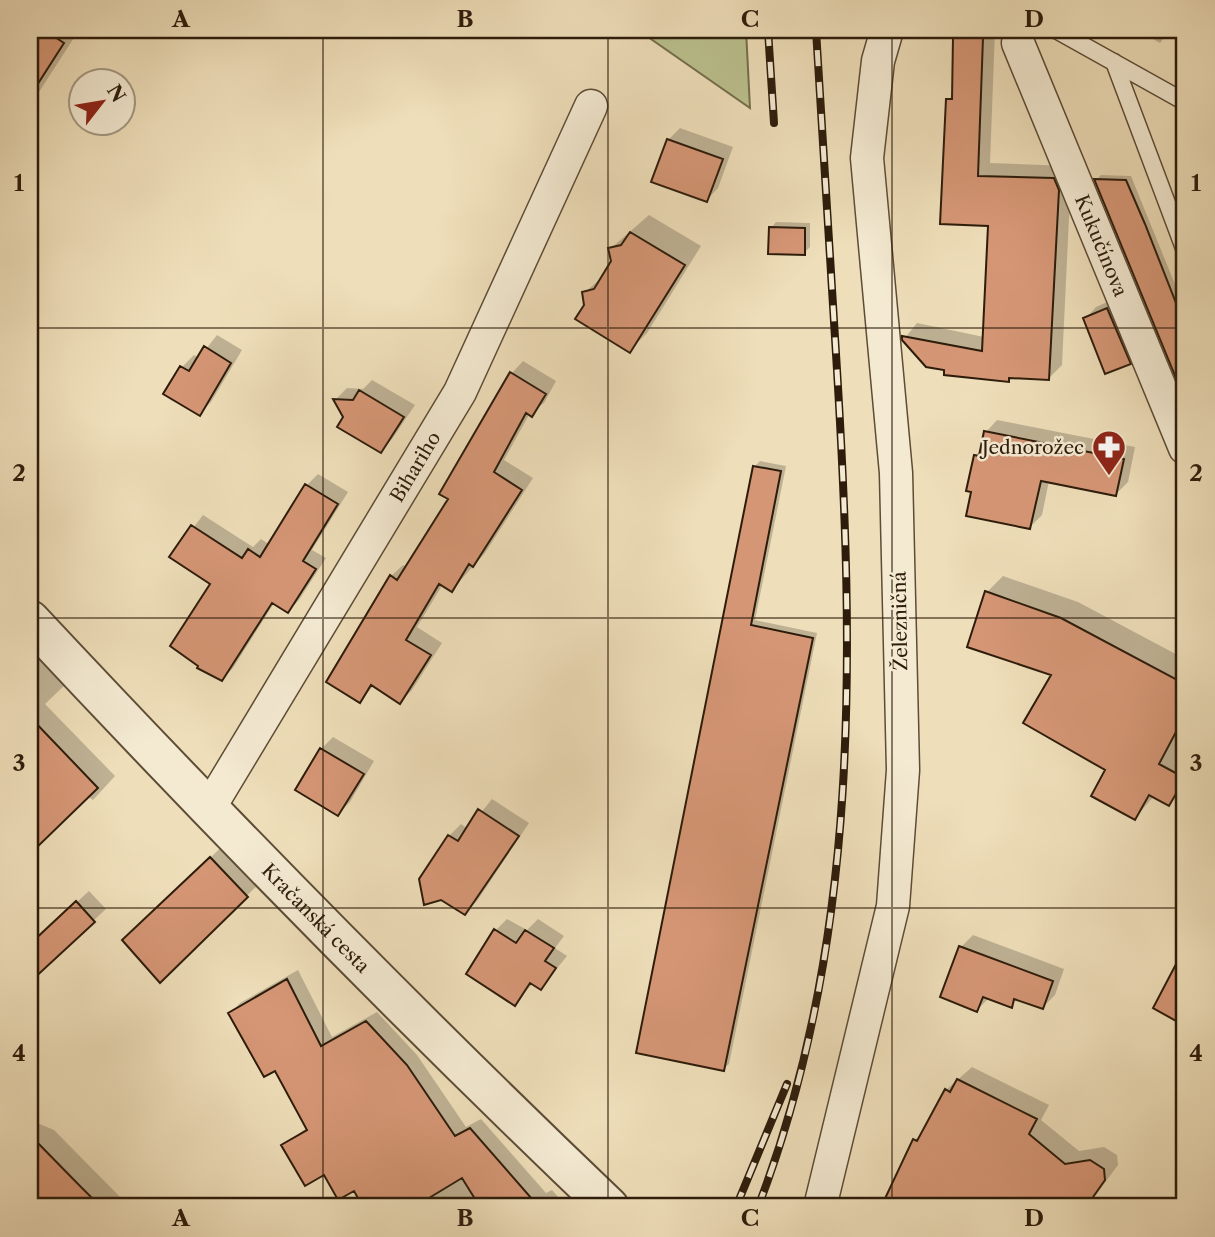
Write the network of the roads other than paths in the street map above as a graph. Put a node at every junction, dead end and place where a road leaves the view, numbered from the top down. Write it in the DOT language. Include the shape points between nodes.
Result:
graph roads {
  1 [pos="887,30"];
  2 [pos="1056,30"];
  3 [pos="1018,43"];
  4 [pos="1114,62"];
  5 [pos="1185,102"];
  6 [pos="591,106"];
  7 [pos="1185,251"];
  8 [pos="1185,448"];
  9 [pos="30,620"];
  10 [pos="208,810"];
  11 [pos="609,1207"];
  12 [pos="820,1207"];
  1 -- 12 [label="street, Železničná" via="878,61 867,159 896,473 903,770 893,906"];
  2 -- 4 [label="lane"];
  3 -- 8 [label="street, Kukučínova"];
  4 -- 5 [label="lane"];
  4 -- 7 [label="lane"];
  6 -- 10 [label="street, Bihariho" via="460,392"];
  9 -- 10 [label="street, Kračanská cesta"];
  10 -- 11 [label="street, Kračanská cesta" via="429,1035"];
}
